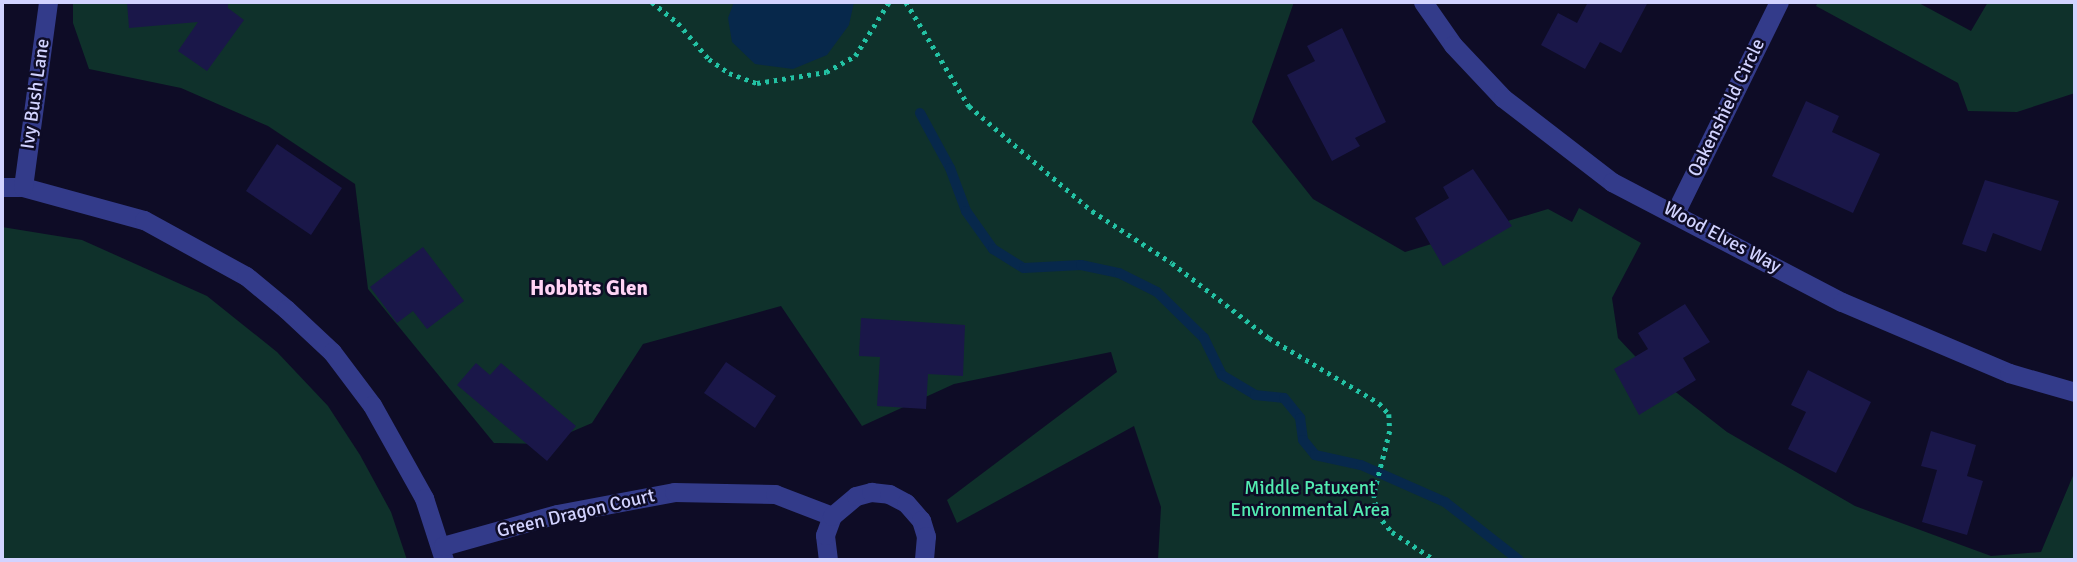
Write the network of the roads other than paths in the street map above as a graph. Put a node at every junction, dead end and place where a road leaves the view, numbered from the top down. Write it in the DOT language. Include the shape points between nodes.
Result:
graph roads {
  1 [pos="48,2"];
  2 [pos="1423,2"];
  3 [pos="1779,2"];
  4 [pos="2,187"];
  5 [pos="23,187"];
  6 [pos="1675,213"];
  7 [pos="2075,392"];
  8 [pos="832,516"];
  9 [pos="444,553"];
  10 [pos="828,560"];
  11 [pos="923,560"];
  1 -- 5 [label="street, Ivy Bush Lane"];
  2 -- 6 [label="street, Wood Elves Way" via="1454,45 1503,98 1612,182"];
  3 -- 6 [label="street, Oakenshield Circle"];
  4 -- 5 [label="street"];
  5 -- 9 [label="street" via="144,220 246,276 286,309 332,352 372,405 424,498"];
  6 -- 7 [label="street, Wood Elves Way" via="1842,302 1935,344"];
  8 -- 9 [label="street, Green Dragon Court" via="775,494 674,492 557,514"];
  8 -- 10 [label="street" via="825,535"];
  8 -- 11 [label="street" via="856,496 889,494 906,503 921,520 926,536"];
}
